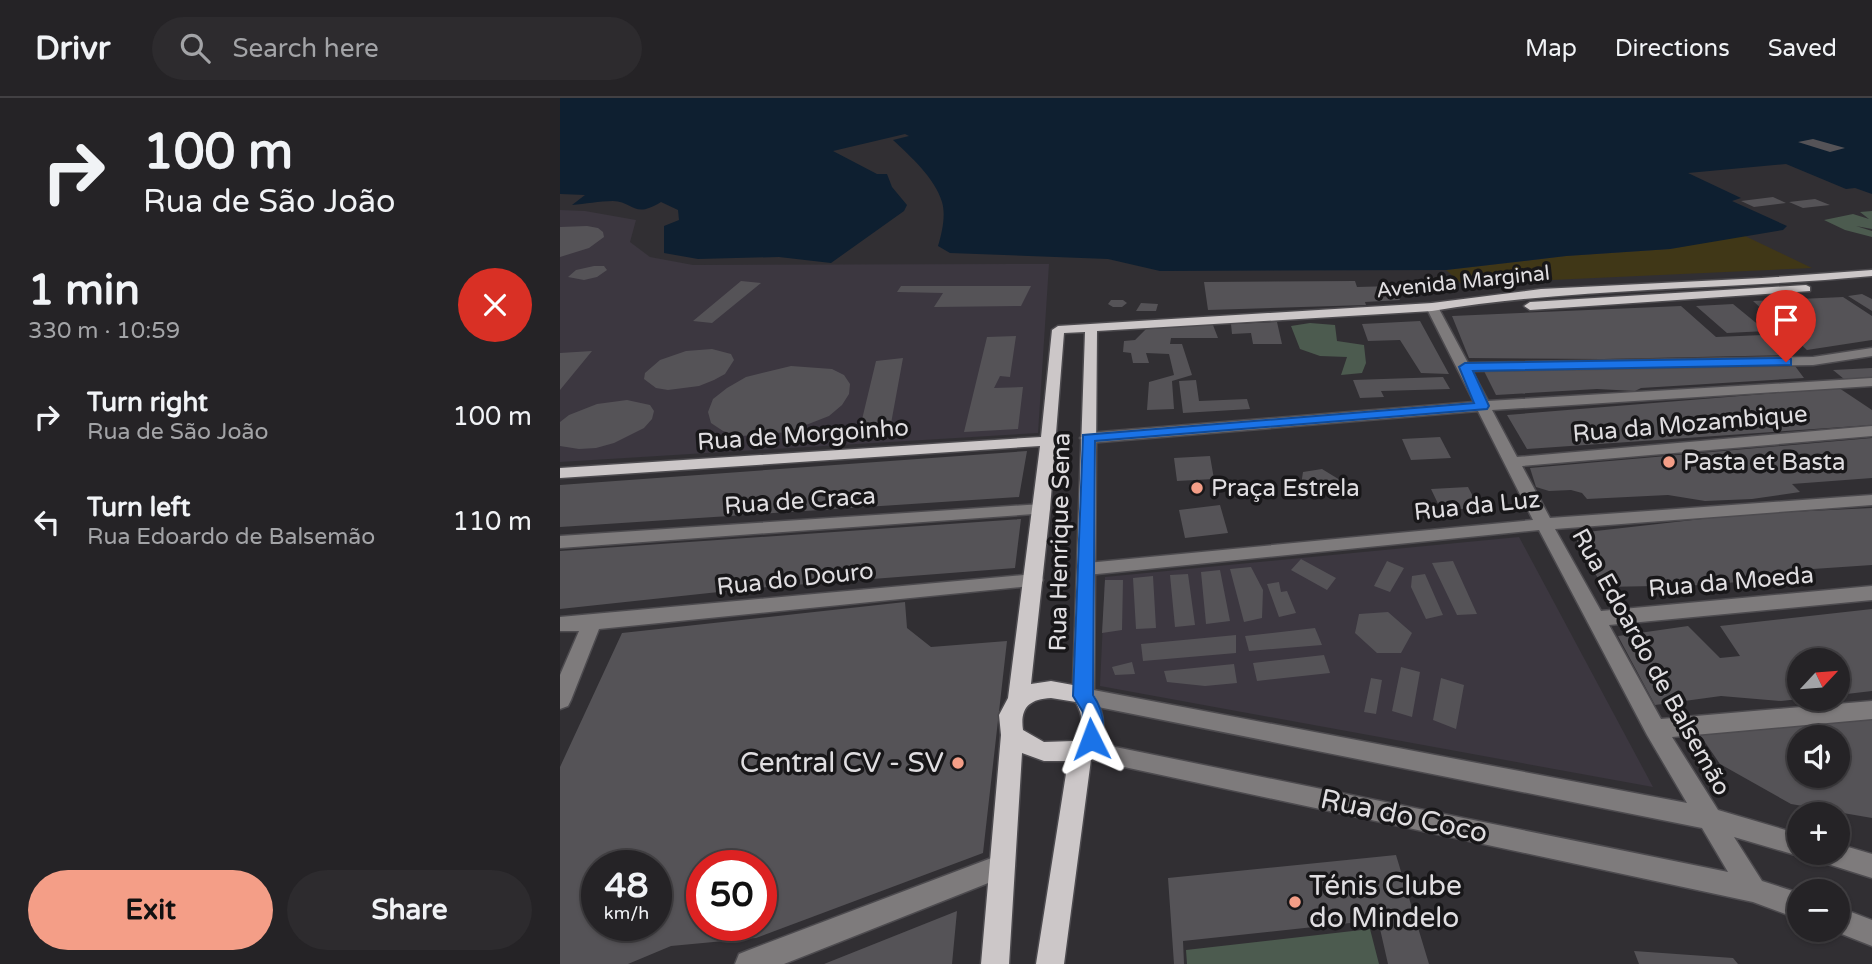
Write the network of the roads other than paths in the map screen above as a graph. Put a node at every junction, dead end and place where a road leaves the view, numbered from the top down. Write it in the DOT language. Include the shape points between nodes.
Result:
graph roads {
  1 [pos="1872,273"];
  2 [pos="1872,285"];
  3 [pos="1432,307"];
  4 [pos="1091,329"];
  5 [pos="1058,330"];
  6 [pos="1872,352"];
  7 [pos="1465,367"];
  8 [pos="1872,382"];
  9 [pos="1482,406"];
  10 [pos="1872,431"];
  11 [pos="1088,438"];
  12 [pos="1048,441"];
  13 [pos="1511,462"];
  14 [pos="560,473"];
  15 [pos="1872,500"];
  16 [pos="1042,509"];
  17 [pos="1544,524"];
  18 [pos="560,542"];
  19 [pos="1087,569"];
  20 [pos="1034,580"];
  21 [pos="1872,593"];
  22 [pos="1594,619"];
  23 [pos="592,623"];
  24 [pos="560,624"];
  25 [pos="1083,696"];
  26 [pos="1019,699"];
  27 [pos="560,700"];
  28 [pos="1872,710"];
  29 [pos="1655,729"];
  30 [pos="1012,735"];
  31 [pos="1081,749"];
  32 [pos="1708,818"];
  33 [pos="1787,841"];
  34 [pos="1850,860"];
  35 [pos="1002,866"];
  36 [pos="1872,866"];
  37 [pos="1753,890"];
  38 [pos="1787,902"];
  39 [pos="1850,925"];
  40 [pos="1872,933"];
  41 [pos="749,964"];
  42 [pos="995,964"];
  43 [pos="1050,964"];
  1 -- 3 [label="main road, Avenida Marginal" via="1478,298"];
  2 -- 3 [label="main road" via="1486,308"];
  3 -- 4 [label="main road, Avenida Marginal"];
  3 -- 7 [label="street, Rua Edoardo de Balsemão"];
  4 -- 5 [label="main road, Avenida Marginal"];
  4 -- 11 [label="main road, Rua Henrique Sena"];
  5 -- 12 [label="main road, Rua Henrique Sena"];
  6 -- 7 [label="street" via="1813,362"];
  7 -- 9 [label="street, Rua Edoardo de Balsemão"];
  8 -- 9 [label="street"];
  9 -- 11 [label="street"];
  9 -- 13 [label="street, Rua Edoardo de Balsemão"];
  10 -- 13 [label="street, Rua da Mozambique"];
  11 -- 19 [label="main road, Rua Henrique Sena"];
  12 -- 14 [label="main road, Rua de Morgoinho"];
  12 -- 16 [label="main road, Rua Henrique Sena"];
  13 -- 17 [label="street, Rua Edoardo de Balsemão"];
  15 -- 17 [label="street, Rua da Luz"];
  16 -- 18 [label="street, Rua de Craca"];
  16 -- 20 [label="main road, Rua Henrique Sena"];
  17 -- 19 [label="street, Rua da Luz"];
  17 -- 22 [label="street, Rua Edoardo de Balsemão"];
  19 -- 25 [label="main road, Rua Henrique Sena"];
  20 -- 23 [label="street, Rua do Douro"];
  20 -- 26 [label="main road, Rua Henrique Sena"];
  21 -- 22 [label="street, Rua da Moeda"];
  22 -- 29 [label="street, Rua Edoardo de Balsemão"];
  23 -- 24 [label="street, Rua do Douro"];
  23 -- 27 [label="street"];
  25 -- 26 [label="main road" via="1045,687"];
  25 -- 31 [label="main road, Rua Henrique Sena" via="1093,711 1093,727 1091,739"];
  25 -- 32 [label="street"];
  26 -- 30 [label="main road, Rua Henrique Sena" via="1010,715"];
  28 -- 29 [label="street"];
  29 -- 32 [label="street, Rua Edoardo de Balsemão"];
  30 -- 31 [label="main road, Rua do Coco" via="1033,751"];
  30 -- 35 [label="main road, Rua Henrique Sena"];
  31 -- 37 [label="street, Rua do Coco"];
  31 -- 43 [label="main road, Rua Henrique Sena"];
  32 -- 33 [label="street"];
  32 -- 37 [label="street, Rua Edoardo de Balsemão"];
  34 -- 36 [label="street"];
  35 -- 41 [label="street"];
  35 -- 42 [label="main road, Rua Henrique Sena"];
  37 -- 38 [label="street, Rua do Coco"];
  39 -- 40 [label="street"];
}
